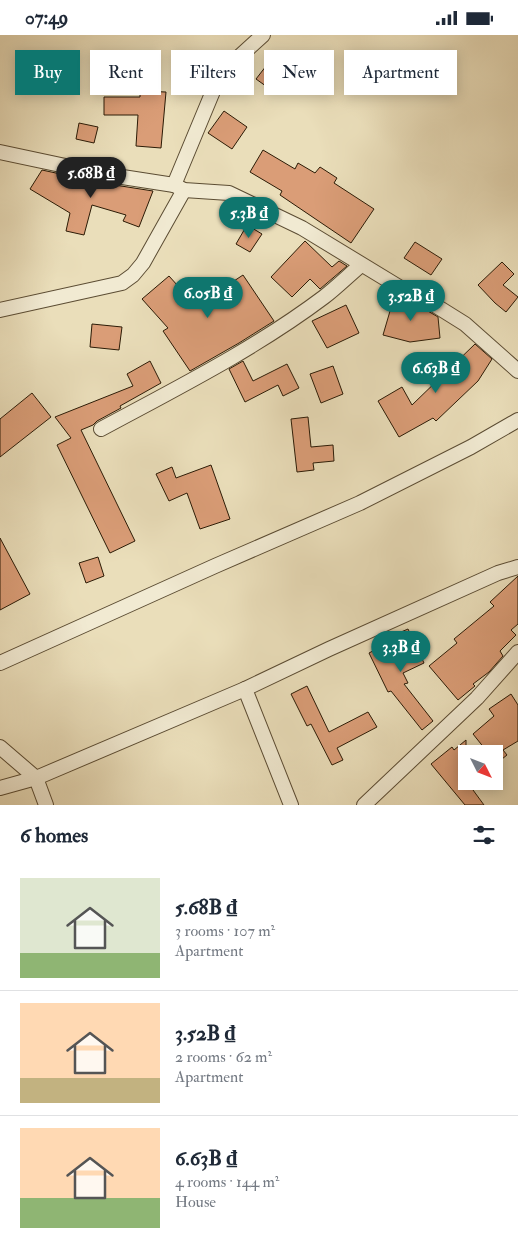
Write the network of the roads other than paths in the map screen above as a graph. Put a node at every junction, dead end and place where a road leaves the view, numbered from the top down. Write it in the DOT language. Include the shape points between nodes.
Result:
graph roads {
  1 [pos="263,35"];
  2 [pos="0,152"];
  3 [pos="179,188"];
  4 [pos="361,265"];
  5 [pos="0,310"];
  6 [pos="518,371"];
  7 [pos="518,420"];
  8 [pos="101,429"];
  9 [pos="518,567"];
  10 [pos="518,652"];
  11 [pos="0,663"];
  12 [pos="246,689"];
  13 [pos="0,747"];
  14 [pos="36,779"];
  15 [pos="0,788"];
  16 [pos="46,805"];
  17 [pos="291,805"];
  18 [pos="364,805"];
  1 -- 3 [label="street" via="216,84"];
  2 -- 3 [label="street"];
  3 -- 4 [label="street" via="230,193 302,228"];
  3 -- 5 [label="street" via="143,263 122,283"];
  4 -- 6 [label="street" via="465,324"];
  4 -- 8 [label="street" via="324,297 266,337"];
  7 -- 11 [label="street" via="360,503"];
  9 -- 12 [label="street" via="498,573"];
  10 -- 18 [label="street" via="477,698"];
  12 -- 14 [label="street"];
  12 -- 17 [label="street"];
  13 -- 14 [label="street"];
  14 -- 15 [label="street"];
  14 -- 16 [label="street"];
}
